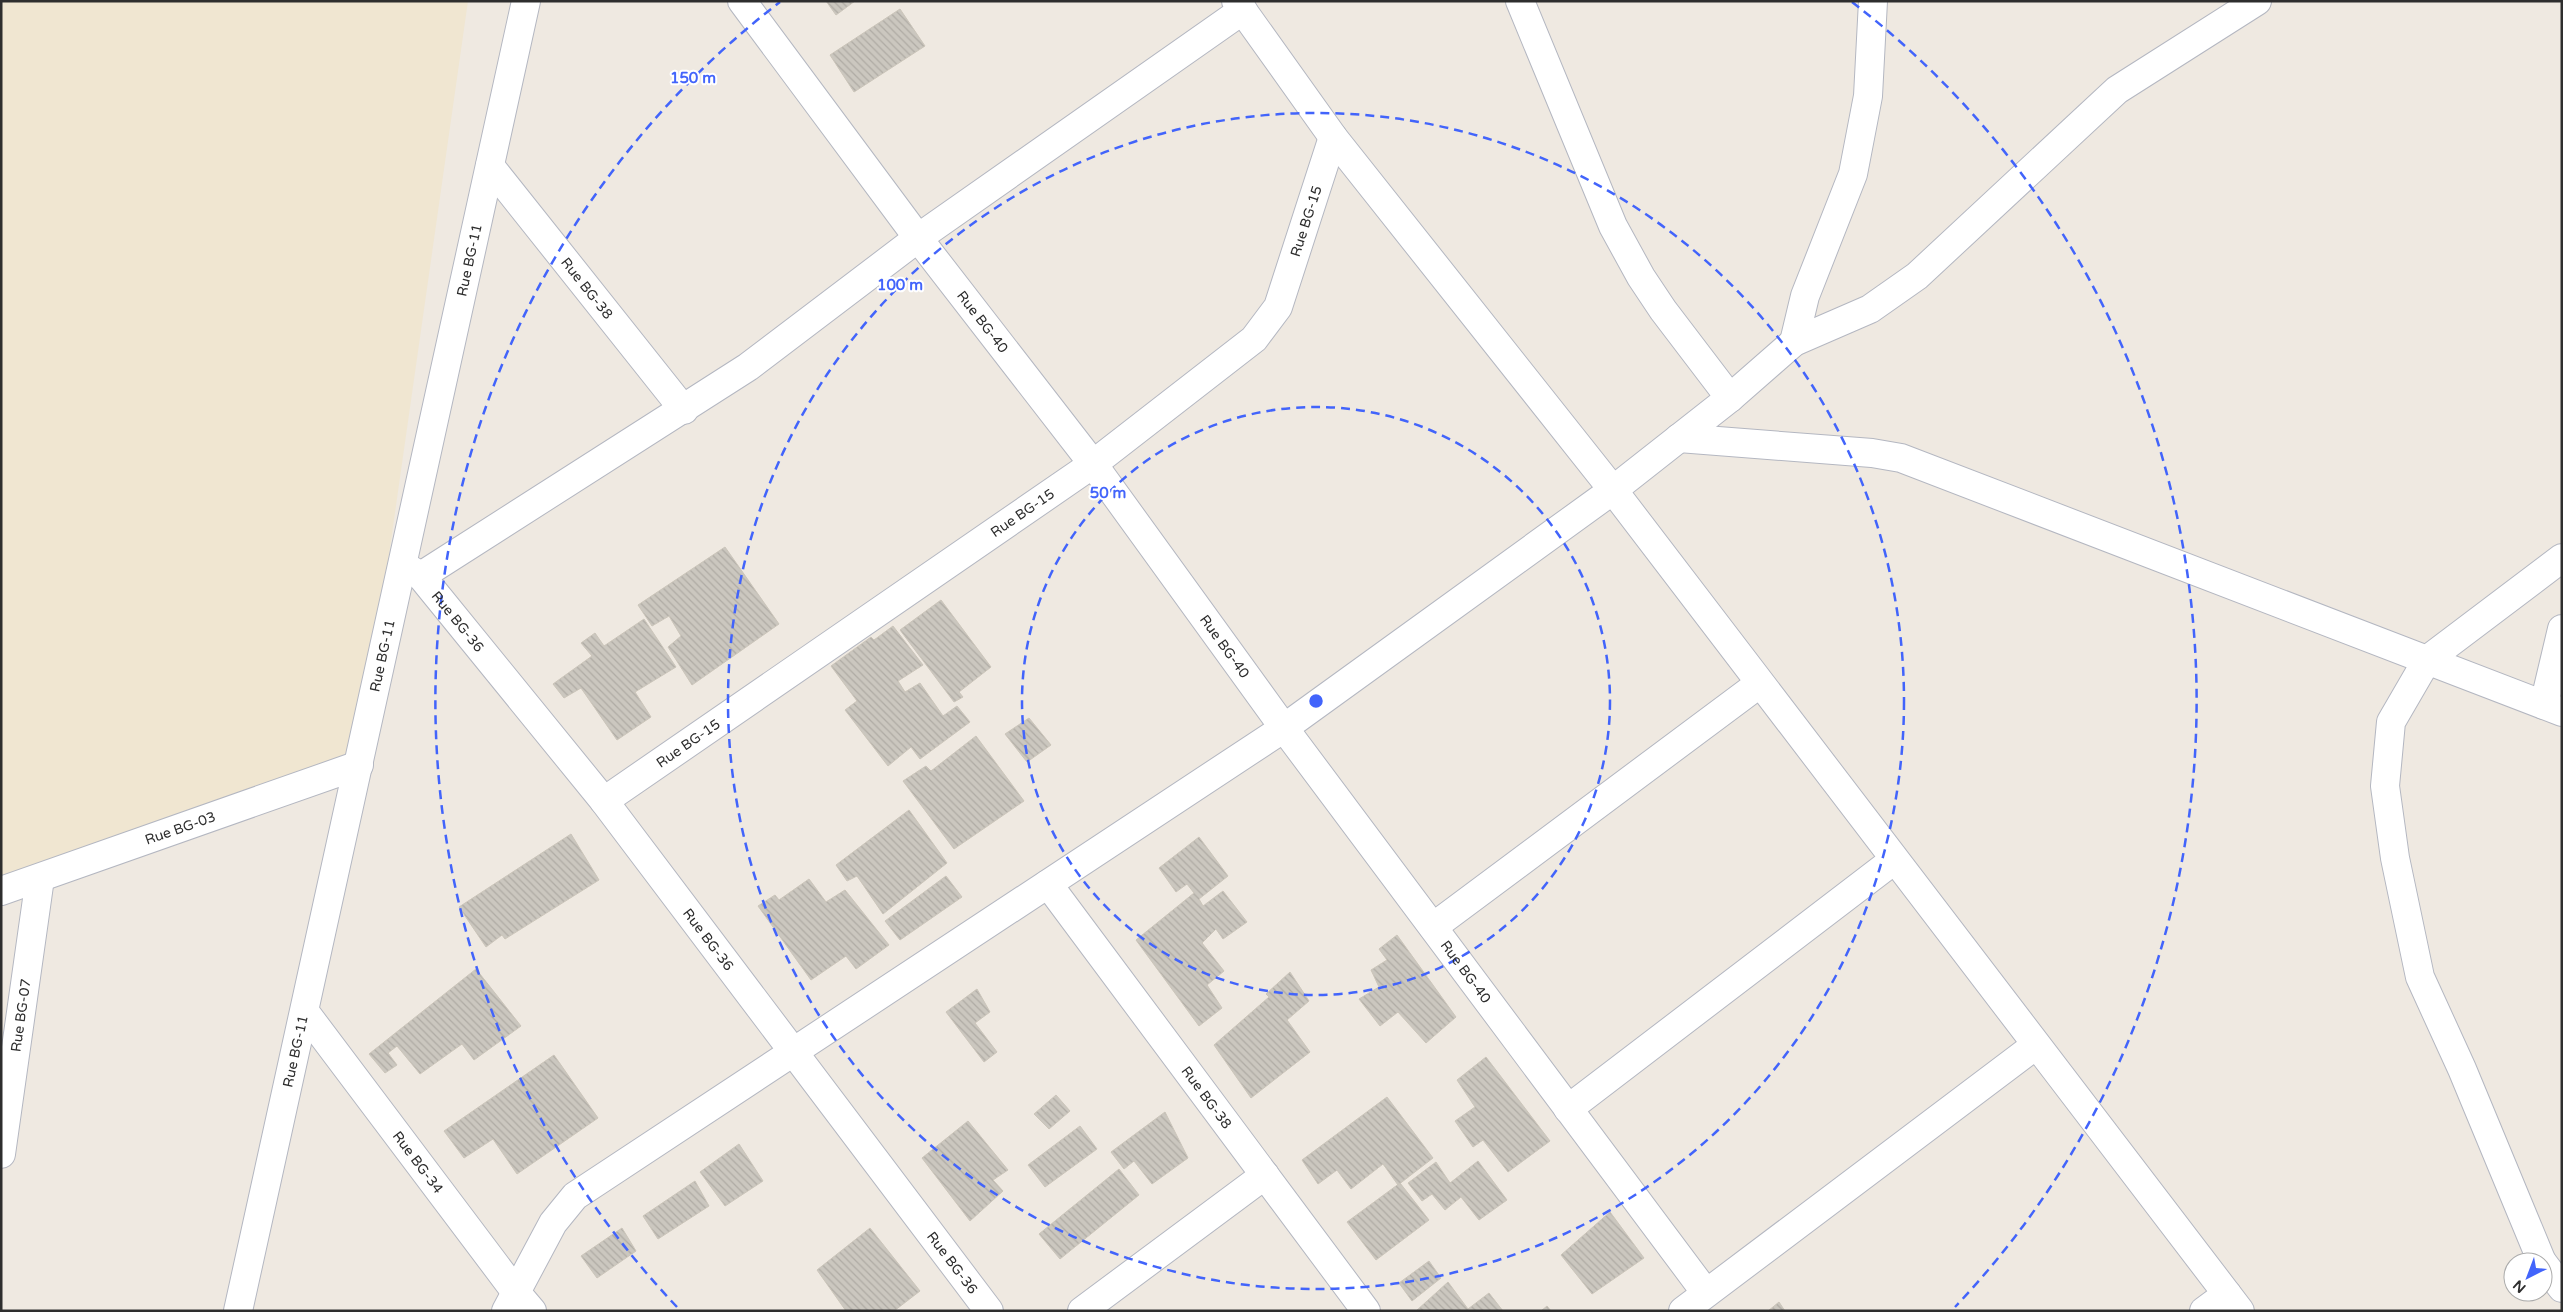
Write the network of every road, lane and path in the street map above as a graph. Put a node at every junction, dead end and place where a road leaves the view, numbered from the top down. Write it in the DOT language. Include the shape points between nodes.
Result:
graph roads {
  1 [pos="526,1"];
  2 [pos="742,1"];
  3 [pos="1520,1"];
  4 [pos="1873,1"];
  5 [pos="2256,1"];
  6 [pos="1240,6"];
  7 [pos="1333,137"];
  8 [pos="490,166"];
  9 [pos="918,238"];
  10 [pos="1794,342"];
  11 [pos="1730,398"];
  12 [pos="684,410"];
  13 [pos="1679,438"];
  14 [pos="1093,464"];
  15 [pos="1613,490"];
  16 [pos="2562,558"];
  17 [pos="412,570"];
  18 [pos="2562,629"];
  19 [pos="2427,660"];
  20 [pos="1759,684"];
  21 [pos="2553,709"];
  22 [pos="1284,728"];
  23 [pos="359,765"];
  24 [pos="604,801"];
  25 [pos="1894,860"];
  26 [pos="40,878"];
  27 [pos="1048,884"];
  28 [pos="1,891"];
  29 [pos="1433,927"];
  30 [pos="306,1012"];
  31 [pos="2036,1045"];
  32 [pos="794,1052"];
  33 [pos="1568,1109"];
  34 [pos="1,1154"];
  35 [pos="1265,1175"];
  36 [pos="2539,1252"];
  37 [pos="2553,1276"];
  38 [pos="2562,1288"];
  39 [pos="1706,1294"];
  40 [pos="2233,1302"];
  41 [pos="518,1304"];
  42 [pos="238,1311"];
  43 [pos="988,1311"];
  44 [pos="1082,1311"];
  45 [pos="1366,1311"];
  46 [pos="1683,1311"];
  47 [pos="2204,1311"];
  1 -- 8 [label="street, Rue BG-11"];
  2 -- 9 [label="street, Rue BG-40"];
  3 -- 11 [label="street" via="1613,226 1663,310"];
  4 -- 10 [label="street" via="1868,96 1853,174 1804,296"];
  5 -- 10 [label="street" via="2118,90 1917,276 1870,309"];
  6 -- 7 [label="street"];
  6 -- 9 [label="street"];
  7 -- 14 [label="street, Rue BG-15" via="1278,307 1254,338"];
  7 -- 15 [label="street"];
  8 -- 12 [label="street, Rue BG-38"];
  8 -- 17 [label="street, Rue BG-11"];
  9 -- 12 [label="street" via="748,367"];
  9 -- 14 [label="street, Rue BG-40"];
  10 -- 11 [label="street"];
  11 -- 13 [label="street"];
  12 -- 17 [label="street"];
  13 -- 15 [label="street"];
  13 -- 19 [label="street" via="1900,458"];
  14 -- 22 [label="street, Rue BG-40"];
  14 -- 24 [label="street, Rue BG-15"];
  15 -- 20 [label="street"];
  15 -- 22 [label="street"];
  16 -- 19 [label="street"];
  17 -- 23 [label="street, Rue BG-11"];
  17 -- 24 [label="street, Rue BG-36"];
  18 -- 21 [label="street"];
  19 -- 21 [label="street"];
  19 -- 36 [label="street" via="2392,722 2385,786 2395,858 2420,977"];
  20 -- 25 [label="street"];
  20 -- 29 [label="street"];
  22 -- 27 [label="street"];
  22 -- 29 [label="street, Rue BG-40"];
  23 -- 26 [label="street, Rue BG-03"];
  23 -- 30 [label="street, Rue BG-11"];
  24 -- 32 [label="street, Rue BG-36"];
  25 -- 31 [label="street"];
  25 -- 33 [label="street"];
  26 -- 28 [label="street, Rue BG-03"];
  26 -- 34 [label="street, Rue BG-07"];
  27 -- 32 [label="street"];
  27 -- 35 [label="street, Rue BG-38"];
  29 -- 33 [label="street, Rue BG-40"];
  30 -- 41 [label="street, Rue BG-34"];
  30 -- 42 [label="street, Rue BG-11"];
  31 -- 39 [label="street"];
  31 -- 40 [label="street"];
  32 -- 41 [label="street" via="576,1196 552,1223"];
  32 -- 43 [label="street, Rue BG-36"];
  33 -- 39 [label="street, Rue BG-40"];
  35 -- 44 [label="street"];
  35 -- 45 [label="street, Rue BG-38"];
  37 -- 38 [label="street"];
  39 -- 46 [label="street"];
  40 -- 47 [label="street"];
}
